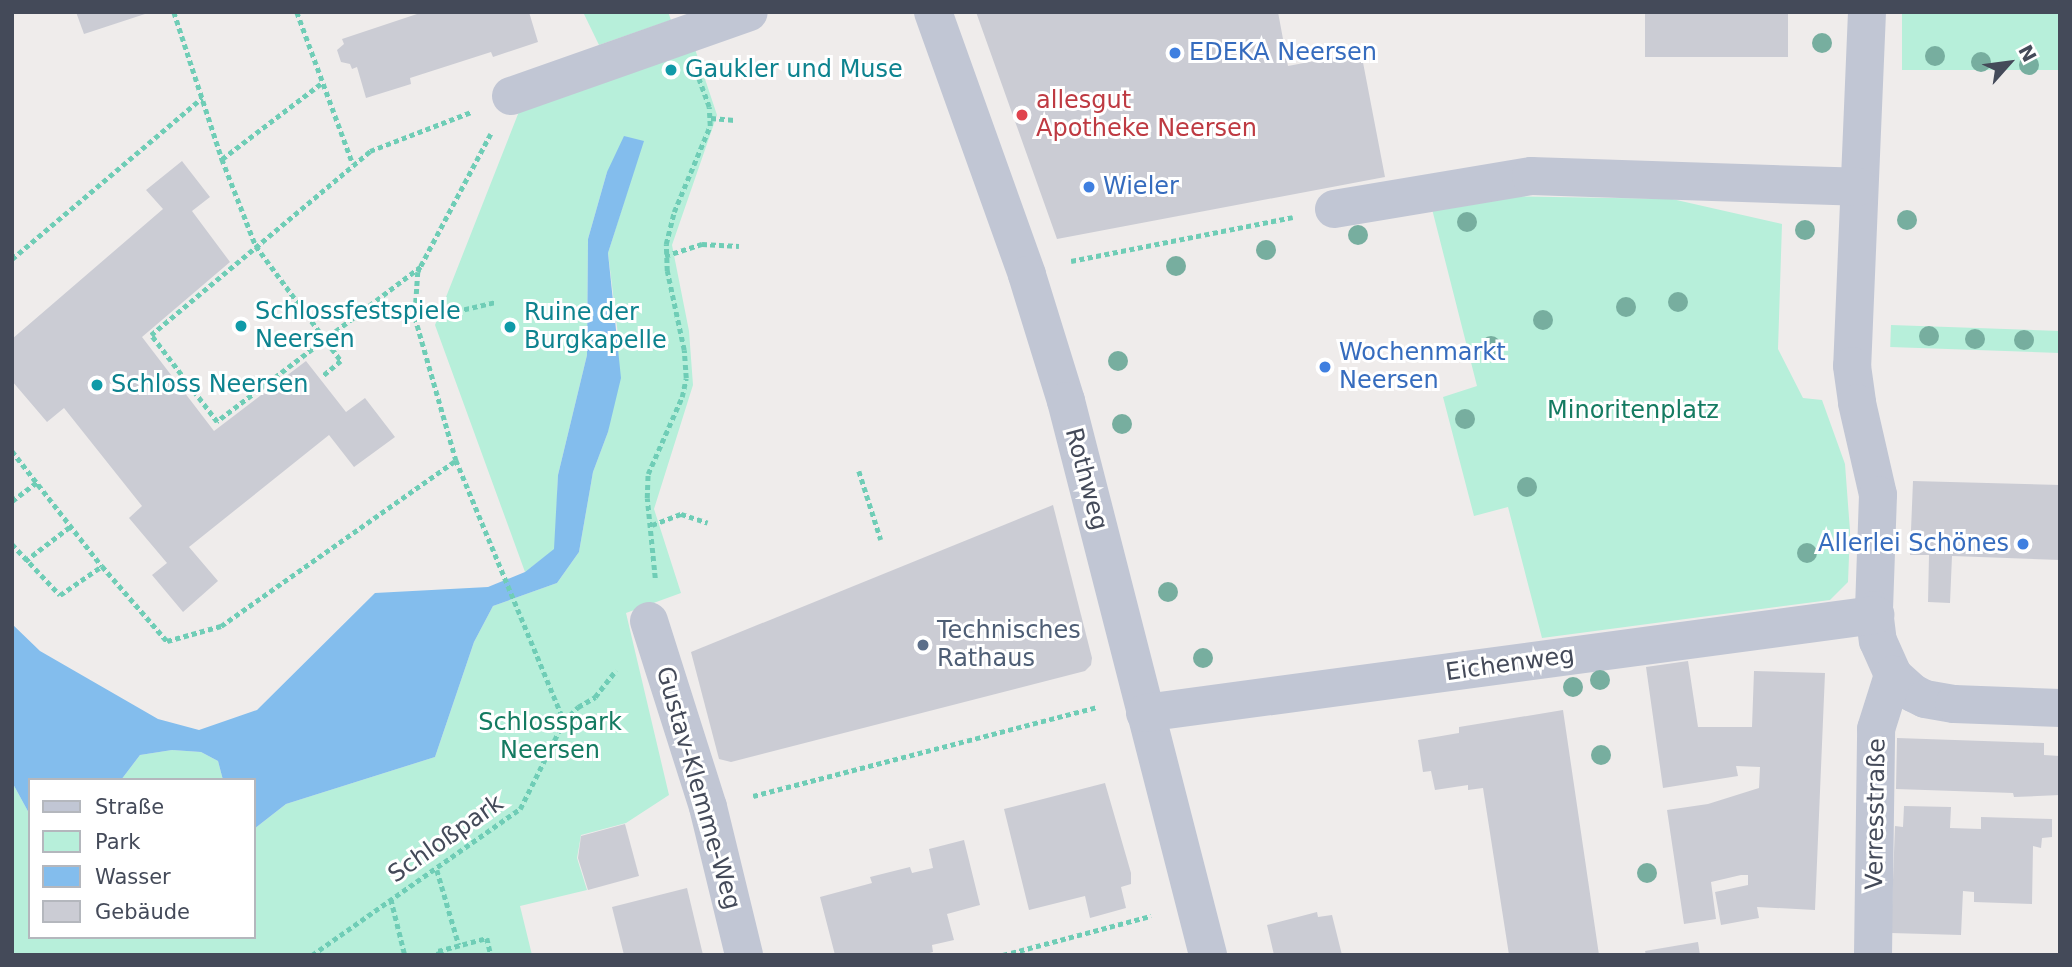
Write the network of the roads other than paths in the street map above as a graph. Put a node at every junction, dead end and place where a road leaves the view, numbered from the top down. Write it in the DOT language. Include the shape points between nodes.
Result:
graph roads {
  1 [pos="749,12"];
  2 [pos="933,12"];
  3 [pos="1867,12"];
  4 [pos="511,96"];
  5 [pos="1858,187"];
  6 [pos="1334,209"];
  7 [pos="649,621"];
  8 [pos="1882,644"];
  9 [pos="1143,705"];
  10 [pos="2060,708"];
  11 [pos="744,955"];
  12 [pos="1208,955"];
  13 [pos="1873,955"];
  1 -- 4 [label="street"];
  2 -- 9 [label="street, Rothweg" via="1027,275 1084,470"];
  3 -- 5 [label="street"];
  5 -- 6 [label="street" via="1531,176"];
  5 -- 8 [label="street" via="1852,366 1878,495"];
  7 -- 11 [label="street, Gustav-Klemme-Weg" via="708,807"];
  8 -- 9 [label="street, Eichenweg"];
  8 -- 10 [label="street" via="1913,693 1939,702"];
  8 -- 13 [label="street, Verresstraße" via="1876,729"];
  9 -- 12 [label="street, Rothweg"];
}
